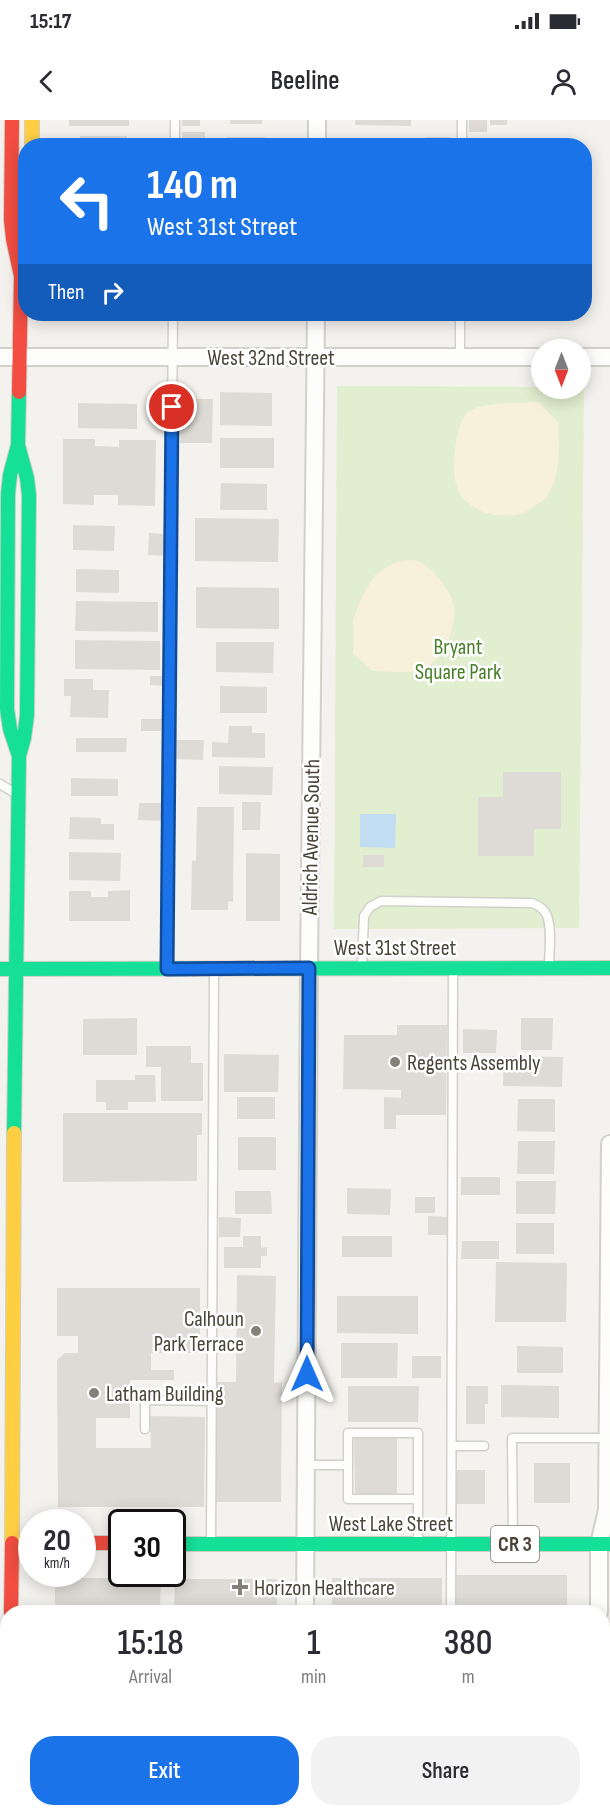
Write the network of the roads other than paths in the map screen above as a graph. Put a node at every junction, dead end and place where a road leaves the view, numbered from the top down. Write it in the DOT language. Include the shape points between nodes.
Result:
graph roads {
  1 [pos="12,120"];
  2 [pos="32,120"];
  3 [pos="175,120"];
  4 [pos="317,120"];
  5 [pos="462,120"];
  6 [pos="32,138"];
  7 [pos="175,138"];
  8 [pos="317,138"];
  9 [pos="462,138"];
  10 [pos="18,262"];
  11 [pos="20,321"];
  12 [pos="173,321"];
  13 [pos="316,321"];
  14 [pos="460,321"];
  15 [pos="0,357"];
  16 [pos="20,357"];
  17 [pos="173,357"];
  18 [pos="316,357"];
  19 [pos="460,357"];
  20 [pos="531,357"];
  21 [pos="591,357"];
  22 [pos="610,357"];
  23 [pos="18,445"];
  24 [pos="4,679"];
  25 [pos="19,756"];
  26 [pos="0,784"];
  27 [pos="18,795"];
  28 [pos="214,968"];
  29 [pos="309,968"];
  30 [pos="362,968"];
  31 [pos="453,968"];
  32 [pos="549,968"];
  33 [pos="610,968"];
  34 [pos="0,969"];
  35 [pos="16,969"];
  36 [pos="167,969"];
  37 [pos="610,1143"];
  38 [pos="211,1401"];
  39 [pos="145,1429"];
  40 [pos="607,1438"];
  41 [pos="452,1446"];
  42 [pos="484,1446"];
  43 [pos="307,1465"];
  44 [pos="348,1465"];
  45 [pos="418,1499"];
  46 [pos="11,1543"];
  47 [pos="186,1544"];
  48 [pos="211,1544"];
  49 [pos="307,1544"];
  50 [pos="418,1544"];
  51 [pos="451,1544"];
  52 [pos="513,1544"];
  53 [pos="605,1544"];
  54 [pos="11,1605"];
  55 [pos="305,1605"];
  56 [pos="451,1605"];
  57 [pos="599,1605"];
  1 -- 10 [label="main road" via="11,220"];
  2 -- 6 [label="main road"];
  3 -- 7 [label="lane"];
  4 -- 8 [label="street"];
  5 -- 9 [label="lane"];
  11 -- 16 [label="main road"];
  12 -- 17 [label="lane"];
  13 -- 18 [label="street, Aldrich Avenue South"];
  14 -- 19 [label="lane"];
  15 -- 16 [label="street, West 32nd Street"];
  16 -- 17 [label="street, West 32nd Street"];
  16 -- 23 [label="main road"];
  17 -- 18 [label="street, West 32nd Street"];
  17 -- 36 [label="lane"];
  18 -- 19 [label="street, West 32nd Street"];
  18 -- 29 [label="street, Aldrich Avenue South"];
  19 -- 20 [label="street, West 32nd Street"];
  21 -- 22 [label="street"];
  23 -- 24 [label="main road" via="8,494"];
  23 -- 25 [label="main road" via="29,495 27,715"];
  24 -- 25 [label="main road" via="8,720"];
  25 -- 27 [label="main road"];
  26 -- 27 [label="lane"];
  27 -- 35 [label="main road"];
  28 -- 29 [label="main road, West 31st Street"];
  28 -- 36 [label="main road, West 31st Street"];
  28 -- 38 [label="lane"];
  29 -- 30 [label="main road, West 31st Street"];
  29 -- 43 [label="street, Aldrich Avenue South"];
  30 -- 31 [label="main road, West 31st Street"];
  30 -- 32 [label="lane" via="364,916 381,901 532,903 541,907 549,922"];
  31 -- 32 [label="main road, West 31st Street"];
  31 -- 41 [label="lane"];
  32 -- 33 [label="main road, West 31st Street"];
  34 -- 35 [label="main road, West 31st Street"];
  35 -- 36 [label="main road, West 31st Street"];
  35 -- 46 [label="main road" via="11,1080"];
  37 -- 40 [label="street"];
  38 -- 39 [label="lane" via="145,1400"];
  38 -- 48 [label="lane"];
  40 -- 52 [label="lane" via="512,1438"];
  40 -- 53 [label="street"];
  41 -- 42 [label="lane"];
  41 -- 51 [label="lane"];
  43 -- 44 [label="lane"];
  43 -- 49 [label="street, Aldrich Avenue South"];
  44 -- 45 [label="lane" via="348,1499"];
  44 -- 45 [label="lane" via="348,1433 418,1433"];
  45 -- 50 [label="lane"];
  46 -- 54 [label="main road"];
  47 -- 48 [label="main road, West Lake Street / CR 3"];
  48 -- 49 [label="main road, West Lake Street / CR 3"];
  49 -- 50 [label="main road, West Lake Street / CR 3"];
  49 -- 55 [label="street, Aldrich Avenue South"];
  50 -- 51 [label="main road, West Lake Street / CR 3"];
  51 -- 52 [label="main road, West Lake Street / CR 3"];
  51 -- 56 [label="lane"];
  52 -- 53 [label="main road, West Lake Street / CR 3"];
  53 -- 57 [label="street"];
}
